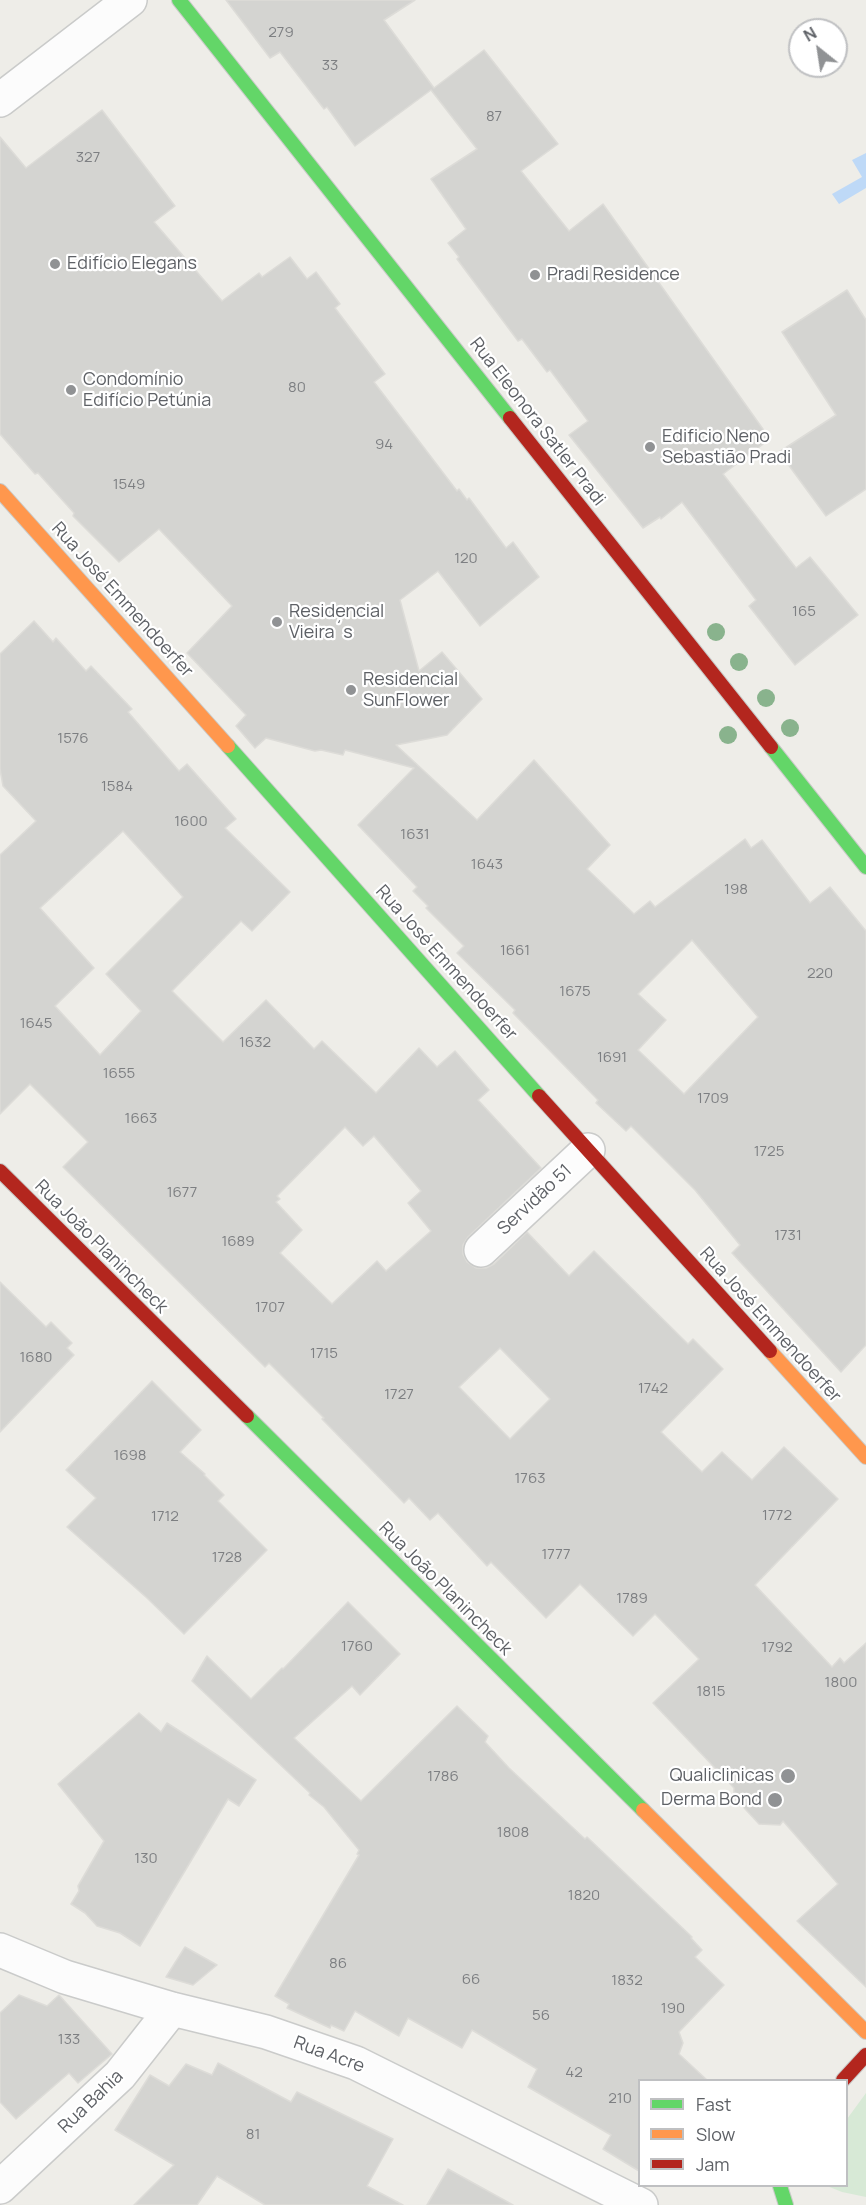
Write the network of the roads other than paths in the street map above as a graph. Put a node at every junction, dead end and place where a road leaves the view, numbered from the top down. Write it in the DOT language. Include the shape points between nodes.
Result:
graph roads {
  1 [pos="130,0"];
  2 [pos="179,0"];
  3 [pos="0,100"];
  4 [pos="0,491"];
  5 [pos="866,867"];
  6 [pos="588,1150"];
  7 [pos="0,1171"];
  8 [pos="481,1250"];
  9 [pos="866,1458"];
  10 [pos="0,1950"];
  11 [pos="172,2009"];
  12 [pos="866,2032"];
  13 [pos="866,2055"];
  14 [pos="844,2079"];
  15 [pos="0,2187"];
  16 [pos="779,2187"];
  17 [pos="779,2187"];
  18 [pos="640,2205"];
  19 [pos="771,2205"];
  20 [pos="786,2205"];
  1 -- 3 [label="street"];
  2 -- 5 [label="street, Rua Eleonora Satler Pradi"];
  4 -- 6 [label="street, Rua José Emmendoerfer"];
  6 -- 8 [label="street, Servidão 51"];
  6 -- 9 [label="street, Rua José Emmendoerfer"];
  7 -- 12 [label="street, Rua João Planincheck"];
  10 -- 11 [label="street, Rua Acre" via="65,1977"];
  11 -- 15 [label="street, Rua Bahia" via="120,2075"];
  11 -- 18 [label="street, Rua Acre" via="266,2032 356,2063"];
  13 -- 14 [label="street"];
  16 -- 19 [label="street"];
  17 -- 20 [label="street"];
}
